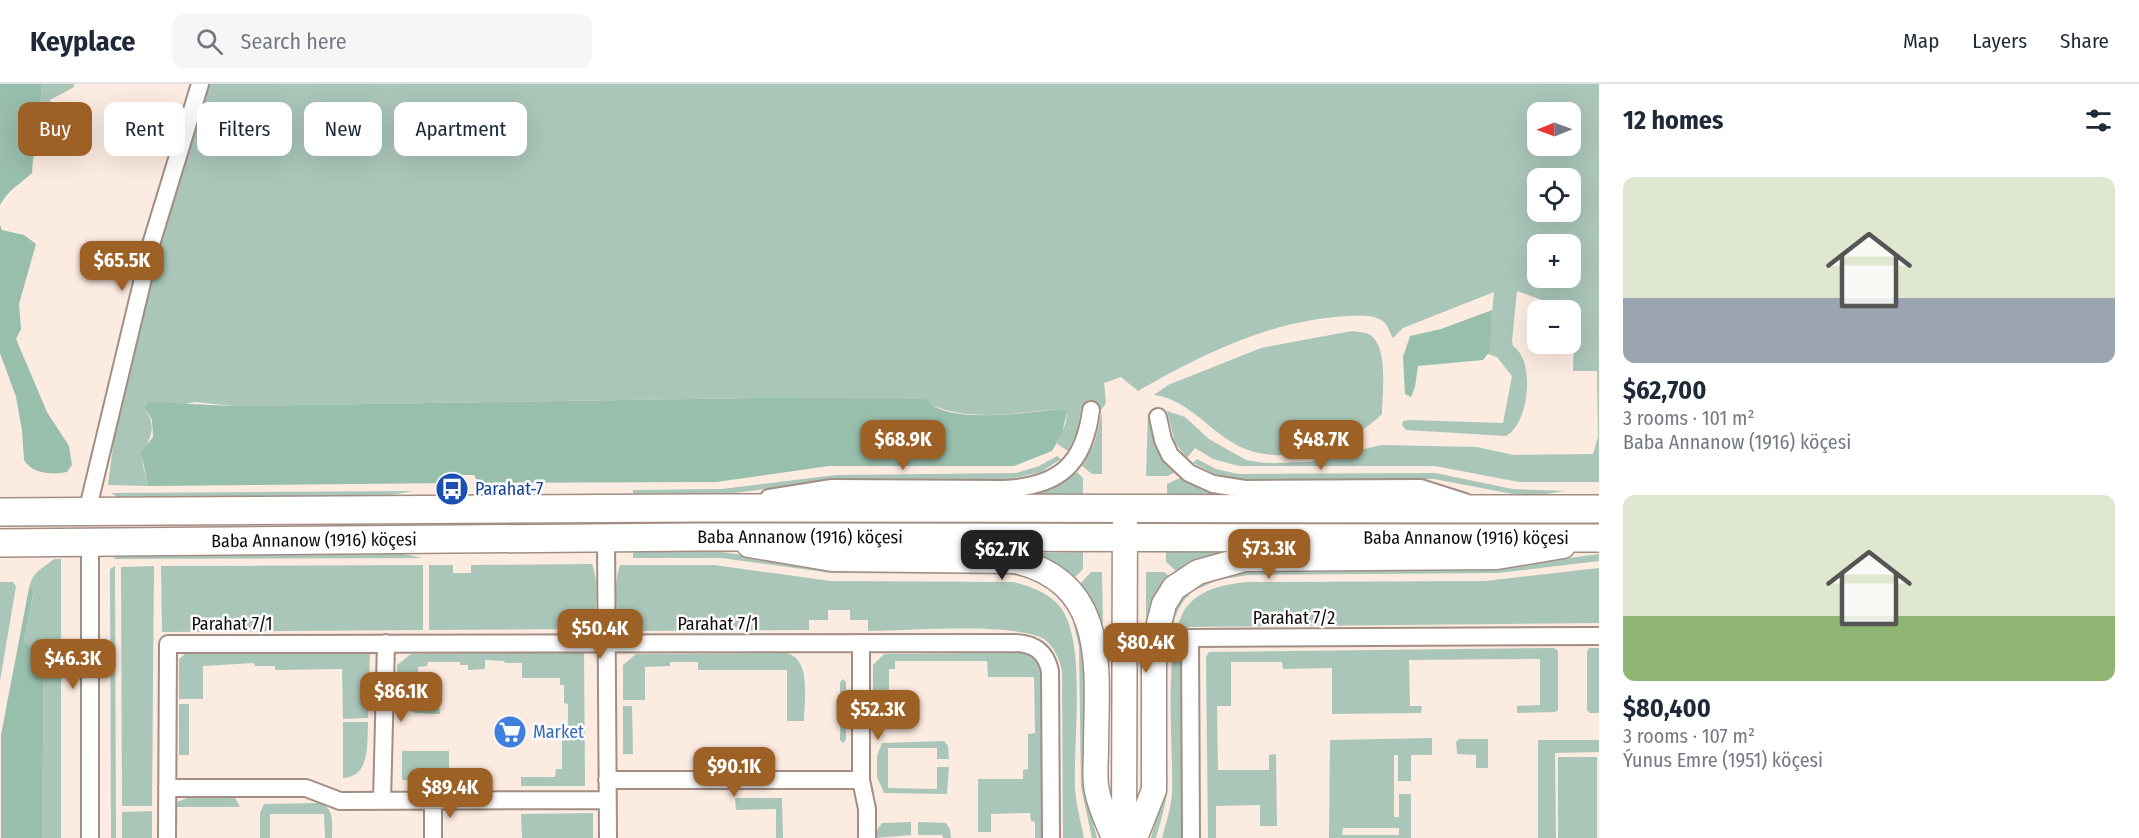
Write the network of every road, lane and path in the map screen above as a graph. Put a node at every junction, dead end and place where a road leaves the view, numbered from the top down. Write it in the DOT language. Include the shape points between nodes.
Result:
graph roads {
  1 [pos="200,84"];
  2 [pos="1091,410"];
  3 [pos="1158,417"];
  4 [pos="699,508"];
  5 [pos="1599,509"];
  6 [pos="1125,510"];
  7 [pos="1489,510"];
  8 [pos="6,512"];
  9 [pos="87,512"];
  10 [pos="699,537"];
  11 [pos="606,538"];
  12 [pos="1125,538"];
  13 [pos="1599,539"];
  14 [pos="90,542"];
  15 [pos="8,543"];
  16 [pos="1599,636"];
  17 [pos="607,643"];
  18 [pos="861,643"];
  19 [pos="386,644"];
  20 [pos="607,780"];
  21 [pos="861,780"];
  22 [pos="167,788"];
  23 [pos="607,800"];
  24 [pos="382,801"];
  25 [pos="433,801"];
  26 [pos="90,838"];
  27 [pos="167,838"];
  28 [pos="433,838"];
  29 [pos="608,838"];
  30 [pos="867,838"];
  31 [pos="1051,838"];
  32 [pos="1114,838"];
  33 [pos="1124,838"];
  34 [pos="1135,838"];
  35 [pos="1191,838"];
  1 -- 9 [label="street" via="152,242"];
  2 -- 4 [label="street, Baba Annanow (1916) köçesi" via="1086,437 1072,462 1058,475 1032,485 1004,489 832,488"];
  3 -- 7 [label="street" via="1170,455 1189,473 1213,484 1245,489 1421,488"];
  4 -- 6 [label="main road, Baba Annanow (1916) köçesi"];
  4 -- 9 [label="main road, Baba Annanow (1916) köçesi"];
  5 -- 7 [label="main road, Baba Annanow (1916) köçesi"];
  6 -- 7 [label="main road, Baba Annanow (1916) köçesi"];
  6 -- 12 [label="street"];
  8 -- 9 [label="main road, Baba Annanow (1916) köçesi"];
  10 -- 11 [label="main road, Baba Annanow (1916) köçesi"];
  10 -- 12 [label="main road, Baba Annanow (1916) köçesi"];
  10 -- 32 [label="street" via="832,559 1016,561 1060,580 1082,604 1095,647 1096,790"];
  11 -- 14 [label="main road, Baba Annanow (1916) köçesi"];
  11 -- 17 [label="street"];
  12 -- 13 [label="main road, Baba Annanow (1916) köçesi"];
  12 -- 33 [label="street"];
  13 -- 34 [label="street" via="1497,558 1245,559 1219,564 1186,578 1167,596 1160,617 1154,663 1154,790"];
  14 -- 15 [label="main road, Baba Annanow (1916) köçesi"];
  14 -- 26 [label="street"];
  16 -- 35 [label="street, Parahat 7/2" via="1190,638"];
  17 -- 18 [label="street, Parahat 7/1"];
  17 -- 19 [label="street, Parahat 7/1"];
  17 -- 20 [label="street"];
  18 -- 21 [label="street"];
  18 -- 31 [label="street, Parahat 7/1" via="1016,643 1041,651 1051,677"];
  19 -- 22 [label="street, Parahat 7/1" via="168,644"];
  19 -- 24 [label="street"];
  20 -- 21 [label="street"];
  20 -- 23 [label="street"];
  21 -- 30 [label="street"];
  22 -- 24 [label="street" via="306,788 340,801"];
  22 -- 27 [label="street, Parahat 7/1"];
  23 -- 25 [label="street"];
  23 -- 29 [label="street"];
  24 -- 25 [label="street"];
  25 -- 28 [label="street"];
}
